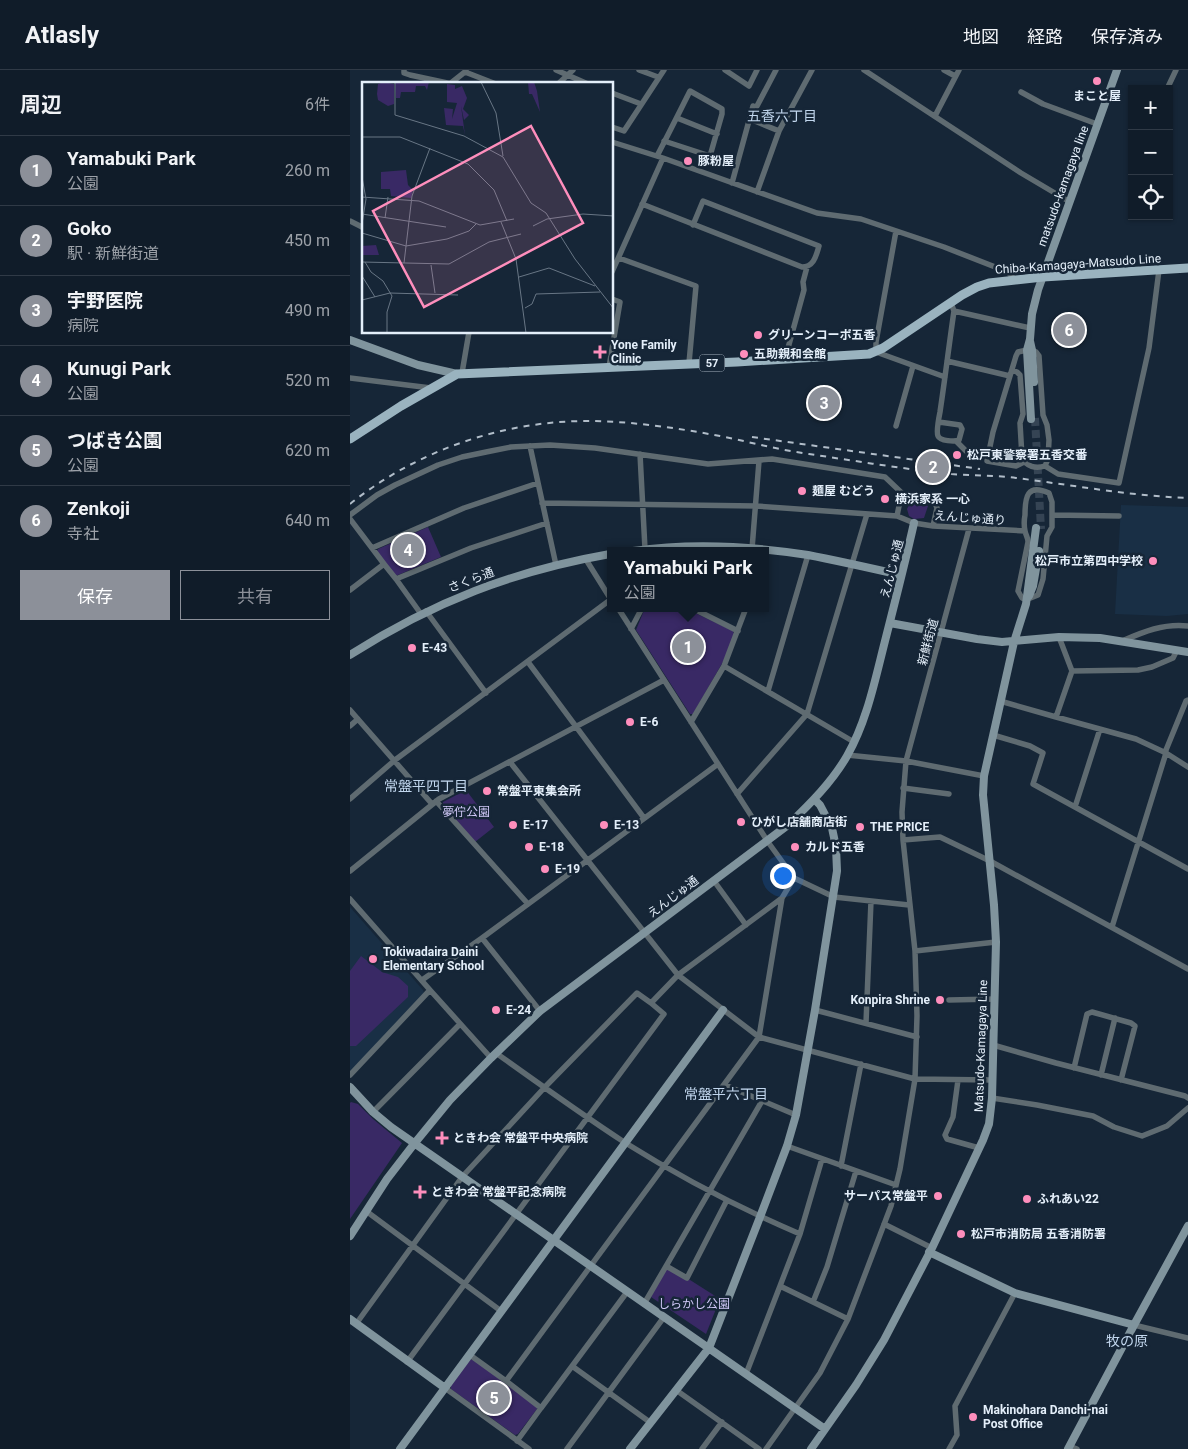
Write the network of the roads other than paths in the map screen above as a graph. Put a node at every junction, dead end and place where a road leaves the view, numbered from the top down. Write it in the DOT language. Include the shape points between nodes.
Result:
graph roads {
  1 [pos="404,70"];
  2 [pos="556,70"];
  3 [pos="573,70"];
  4 [pos="639,70"];
  5 [pos="664,70"];
  6 [pos="725,70"];
  7 [pos="757,70"];
  8 [pos="776,70"];
  9 [pos="812,70"];
  10 [pos="864,70"];
  11 [pos="944,70"];
  12 [pos="958,70"];
  13 [pos="1117,70"];
  14 [pos="1176,70"];
  15 [pos="466,71"];
  16 [pos="567,76"];
  17 [pos="955,76"];
  18 [pos="658,77"];
  19 [pos="442,82"];
  20 [pos="453,82"];
  21 [pos="491,82"];
  22 [pos="560,82"];
  23 [pos="583,82"];
  24 [pos="1169,85"];
  25 [pos="1021,92"];
  26 [pos="614,94"];
  27 [pos="641,104"];
  28 [pos="935,116"];
  29 [pos="677,118"];
  30 [pos="750,119"];
  31 [pos="1097,124"];
  32 [pos="614,127"];
  33 [pos="780,131"];
  34 [pos="717,134"];
  35 [pos="664,141"];
  36 [pos="614,143"];
  37 [pos="660,157"];
  38 [pos="732,183"];
  39 [pos="757,192"];
  40 [pos="1070,202"];
  41 [pos="642,204"];
  42 [pos="350,221"];
  43 [pos="693,225"];
  44 [pos="362,227"];
  45 [pos="896,231"];
  46 [pos="619,258"];
  47 [pos="807,267"];
  48 [pos="614,268"];
  49 [pos="1188,268"];
  50 [pos="1160,270"];
  51 [pos="1043,276"];
  52 [pos="1014,279"];
  53 [pos="614,300"];
  54 [pos="952,307"];
  55 [pos="1030,328"];
  56 [pos="469,334"];
  57 [pos="350,340"];
  58 [pos="876,352"];
  59 [pos="1030,352"];
  60 [pos="786,359"];
  61 [pos="947,361"];
  62 [pos="689,363"];
  63 [pos="913,366"];
  64 [pos="609,367"];
  65 [pos="460,373"];
  66 [pos="1011,373"];
  67 [pos="945,377"];
  68 [pos="350,378"];
  69 [pos="431,388"];
  70 [pos="1033,418"];
  71 [pos="938,422"];
  72 [pos="896,426"];
  73 [pos="350,439"];
  74 [pos="956,441"];
  75 [pos="530,446"];
  76 [pos="640,454"];
  77 [pos="988,454"];
  78 [pos="759,461"];
  79 [pos="1024,462"];
  80 [pos="1045,466"];
  81 [pos="538,483"];
  82 [pos="905,496"];
  83 [pos="542,503"];
  84 [pos="643,503"];
  85 [pos="756,506"];
  86 [pos="867,514"];
  87 [pos="350,515"];
  88 [pos="1052,515"];
  89 [pos="897,516"];
  90 [pos="1119,516"];
  91 [pos="350,519"];
  92 [pos="546,523"];
  93 [pos="914,523"];
  94 [pos="933,526"];
  95 [pos="1039,528"];
  96 [pos="969,529"];
  97 [pos="1025,531"];
  98 [pos="646,547"];
  99 [pos="752,547"];
  100 [pos="372,548"];
  101 [pos="769,553"];
  102 [pos="607,554"];
  103 [pos="808,555"];
  104 [pos="586,558"];
  105 [pos="384,564"];
  106 [pos="556,564"];
  107 [pos="851,564"];
  108 [pos="901,576"];
  109 [pos="396,579"];
  110 [pos="350,590"];
  111 [pos="607,594"];
  112 [pos="607,601"];
  113 [pos="1027,601"];
  114 [pos="424,612"];
  115 [pos="621,612"];
  116 [pos="640,612"];
  117 [pos="700,612"];
  118 [pos="745,612"];
  119 [pos="890,623"];
  120 [pos="1188,626"];
  121 [pos="632,629"];
  122 [pos="738,631"];
  123 [pos="941,632"];
  124 [pos="1059,637"];
  125 [pos="1122,641"];
  126 [pos="1014,642"];
  127 [pos="1177,650"];
  128 [pos="1188,652"];
  129 [pos="350,655"];
  130 [pos="528,662"];
  131 [pos="724,666"];
  132 [pos="1072,671"];
  133 [pos="664,680"];
  134 [pos="768,691"];
  135 [pos="486,693"];
  136 [pos="1188,700"];
  137 [pos="1000,701"];
  138 [pos="350,710"];
  139 [pos="807,714"];
  140 [pos="1056,716"];
  141 [pos="358,719"];
  142 [pos="691,722"];
  143 [pos="350,726"];
  144 [pos="576,726"];
  145 [pos="1100,729"];
  146 [pos="993,735"];
  147 [pos="854,742"];
  148 [pos="1166,753"];
  149 [pos="847,755"];
  150 [pos="395,760"];
  151 [pos="906,761"];
  152 [pos="510,762"];
  153 [pos="718,764"];
  154 [pos="1188,767"];
  155 [pos="984,776"];
  156 [pos="903,788"];
  157 [pos="737,794"];
  158 [pos="949,794"];
  159 [pos="350,799"];
  160 [pos="814,800"];
  161 [pos="434,802"];
  162 [pos="1075,807"];
  163 [pos="644,818"];
  164 [pos="903,840"];
  165 [pos="768,842"];
  166 [pos="1138,842"];
  167 [pos="588,860"];
  168 [pos="990,861"];
  169 [pos="1188,869"];
  170 [pos="350,871"];
  171 [pos="794,878"];
  172 [pos="714,881"];
  173 [pos="834,897"];
  174 [pos="782,898"];
  175 [pos="350,899"];
  176 [pos="871,901"];
  177 [pos="528,904"];
  178 [pos="909,905"];
  179 [pos="746,925"];
  180 [pos="1112,927"];
  181 [pos="644,932"];
  182 [pos="482,938"];
  183 [pos="996,942"];
  184 [pos="915,951"];
  185 [pos="1188,968"];
  186 [pos="678,975"];
  187 [pos="422,980"];
  188 [pos="430,990"];
  189 [pos="995,999"];
  190 [pos="949,1000"];
  191 [pos="651,1003"];
  192 [pos="723,1010"];
  193 [pos="816,1010"];
  194 [pos="540,1011"];
  195 [pos="1115,1018"];
  196 [pos="866,1023"];
  197 [pos="460,1024"];
  198 [pos="759,1037"];
  199 [pos="916,1037"];
  200 [pos="993,1045"];
  201 [pos="808,1050"];
  202 [pos="493,1055"];
  203 [pos="861,1064"];
  204 [pos="1074,1068"];
  205 [pos="1101,1075"];
  206 [pos="350,1076"];
  207 [pos="915,1079"];
  208 [pos="958,1080"];
  209 [pos="992,1080"];
  210 [pos="1121,1080"];
  211 [pos="725,1085"];
  212 [pos="350,1087"];
  213 [pos="545,1087"];
  214 [pos="353,1096"];
  215 [pos="992,1098"];
  216 [pos="1188,1098"];
  217 [pos="762,1101"];
  218 [pos="1188,1108"];
  219 [pos="373,1112"];
  220 [pos="796,1115"];
  221 [pos="588,1117"];
  222 [pos="625,1142"];
  223 [pos="414,1144"];
  224 [pos="787,1146"];
  225 [pos="979,1148"];
  226 [pos="822,1159"];
  227 [pos="665,1166"];
  228 [pos="841,1166"];
  229 [pos="856,1171"];
  230 [pos="462,1177"];
  231 [pos="896,1185"];
  232 [pos="710,1191"];
  233 [pos="727,1200"];
  234 [pos="366,1211"];
  235 [pos="516,1215"];
  236 [pos="760,1217"];
  237 [pos="884,1224"];
  238 [pos="1188,1226"];
  239 [pos="800,1234"];
  240 [pos="350,1236"];
  241 [pos="553,1241"];
  242 [pos="412,1246"];
  243 [pos="930,1250"];
  244 [pos="591,1266"];
  245 [pos="666,1266"];
  246 [pos="464,1285"];
  247 [pos="780,1286"];
  248 [pos="627,1292"];
  249 [pos="1015,1293"];
  250 [pos="813,1302"];
  251 [pos="644,1304"];
  252 [pos="501,1311"];
  253 [pos="664,1317"];
  254 [pos="848,1319"];
  255 [pos="353,1322"];
  256 [pos="1134,1325"];
  257 [pos="1188,1338"];
  258 [pos="708,1348"];
  259 [pos="470,1355"];
  260 [pos="407,1362"];
  261 [pos="572,1366"];
  262 [pos="746,1374"];
  263 [pos="506,1381"];
  264 [pos="445,1388"];
  265 [pos="676,1390"];
  266 [pos="608,1393"];
  267 [pos="542,1408"];
  268 [pos="795,1408"];
  269 [pos="722,1422"];
  270 [pos="651,1423"];
  271 [pos="825,1429"];
  272 [pos="517,1441"];
  273 [pos="1071,1448"];
  274 [pos="400,1449"];
  275 [pos="529,1449"];
  276 [pos="567,1449"];
  277 [pos="630,1449"];
  278 [pos="702,1449"];
  279 [pos="759,1449"];
  280 [pos="766,1449"];
  281 [pos="811,1449"];
  282 [pos="949,1449"];
  1 -- 19 [label="street" via="410,75"];
  2 -- 16 [label="street"];
  3 -- 16 [label="street"];
  4 -- 18 [label="street"];
  5 -- 18 [label="street"];
  6 -- 7 [label="street" via="749,86"];
  8 -- 30 [label="street"];
  9 -- 33 [label="street"];
  10 -- 28 [label="street"];
  11 -- 17 [label="street"];
  12 -- 17 [label="street"];
  13 -- 31 [label="street, matsudo-kamagaya line"];
  14 -- 24 [label="street"];
  15 -- 20 [label="street"];
  15 -- 21 [label="street"];
  16 -- 22 [label="street"];
  16 -- 23 [label="street"];
  17 -- 28 [label="street"];
  18 -- 27 [label="street"];
  25 -- 31 [label="street" via="1043,104"];
  26 -- 27 [label="street"];
  27 -- 32 [label="street" via="624,131"];
  28 -- 40 [label="street"];
  29 -- 34 [label="street"];
  29 -- 34 [label="street" via="690,91 722,109"];
  29 -- 35 [label="street"];
  30 -- 33 [label="street"];
  30 -- 38 [label="street"];
  31 -- 40 [label="street, matsudo-kamagaya line"];
  33 -- 39 [label="street"];
  34 -- 35 [label="street" via="710,156"];
  35 -- 37 [label="street"];
  36 -- 37 [label="street"];
  37 -- 38 [label="street"];
  37 -- 41 [label="street"];
  38 -- 39 [label="street"];
  39 -- 45 [label="street" via="817,213 861,219"];
  40 -- 51 [label="street, matsudo-kamagaya line"];
  41 -- 43 [label="street"];
  41 -- 46 [label="street"];
  42 -- 44 [label="street"];
  43 -- 47 [label="street"];
  43 -- 47 [label="street" via="703,201 708,202 818,246 813,262"];
  45 -- 52 [label="street" via="1008,272"];
  45 -- 58 [label="street"];
  46 -- 48 [label="street"];
  46 -- 62 [label="street" via="696,286"];
  47 -- 60 [label="street"];
  49 -- 50 [label="main road, Chiba-Kamagaya-Matsudo Line / 57"];
  50 -- 51 [label="main road, Chiba-Kamagaya-Matsudo Line / 57"];
  50 -- 80 [label="street" via="1149,348 1119,483 1058,474"];
  51 -- 52 [label="main road, Chiba-Kamagaya-Matsudo Line / 57"];
  51 -- 55 [label="street, matsudo-kamagaya line"];
  52 -- 54 [label="main road, Chiba-Kamagaya-Matsudo Line / 57" via="977,287"];
  53 -- 64 [label="street" via="620,302"];
  54 -- 55 [label="street"];
  54 -- 58 [label="main road, Chiba-Kamagaya-Matsudo Line / 57"];
  54 -- 61 [label="street"];
  55 -- 59 [label="street, matsudo-kamagaya line"];
  56 -- 65 [label="street"];
  57 -- 65 [label="street" via="418,365"];
  58 -- 60 [label="main road, Chiba-Kamagaya-Matsudo Line / 57"];
  58 -- 63 [label="street"];
  59 -- 66 [label="street" via="1018,352"];
  59 -- 70 [label="street, matsudo-kamagaya line"];
  59 -- 80 [label="street" via="1039,356 1043,415 1047,425 1048,459"];
  60 -- 62 [label="main road, Chiba-Kamagaya-Matsudo Line / 57"];
  61 -- 66 [label="street"];
  61 -- 67 [label="street"];
  62 -- 64 [label="main road, Chiba-Kamagaya-Matsudo Line / 57"];
  63 -- 67 [label="street"];
  63 -- 72 [label="street"];
  64 -- 65 [label="main road, Chiba-Kamagaya-Matsudo Line / 57"];
  65 -- 69 [label="main road, Chiba-Kamagaya-Matsudo Line / 57"];
  66 -- 77 [label="street"];
  66 -- 79 [label="street" via="1020,375"];
  67 -- 71 [label="street"];
  68 -- 69 [label="street"];
  69 -- 73 [label="main road, Chiba-Kamagaya-Matsudo Line / 57"];
  71 -- 74 [label="street" via="938,436"];
  71 -- 74 [label="street" via="962,426 961,438"];
  74 -- 77 [label="street" via="966,451"];
  75 -- 76 [label="street" via="571,446"];
  75 -- 81 [label="street"];
  75 -- 87 [label="street" via="491,451 438,465 378,495"];
  76 -- 78 [label="street" via="708,464"];
  76 -- 84 [label="street"];
  77 -- 79 [label="street" via="987,462 1016,466"];
  78 -- 82 [label="street" via="772,459 885,477"];
  78 -- 85 [label="street"];
  79 -- 80 [label="street" via="1037,468"];
  81 -- 83 [label="street"];
  81 -- 100 [label="street" via="464,508"];
  82 -- 89 [label="street" via="900,501"];
  82 -- 94 [label="street" via="935,503"];
  83 -- 84 [label="street, えんじゅ通り"];
  83 -- 92 [label="street"];
  84 -- 85 [label="street, えんじゅ通り"];
  84 -- 98 [label="street"];
  85 -- 86 [label="street, えんじゅ通り"];
  85 -- 99 [label="street"];
  86 -- 89 [label="street, えんじゅ通り"];
  86 -- 107 [label="street"];
  88 -- 90 [label="street"];
  88 -- 97 [label="street" via="1049,493 1030,491 1025,502"];
  88 -- 113 [label="street" via="1038,596"];
  89 -- 93 [label="street, えんじゅ通り"];
  91 -- 100 [label="street"];
  92 -- 106 [label="street"];
  92 -- 109 [label="street" via="471,548"];
  93 -- 94 [label="street, えんじゅ通り"];
  93 -- 108 [label="street, えんじゅ通"];
  94 -- 96 [label="street, えんじゅ通り"];
  95 -- 113 [label="street, Matsudo-Kamagaya Line" via="1033,586"];
  96 -- 97 [label="street, えんじゅ通り"];
  96 -- 123 [label="street, 新鮮街道"];
  97 -- 113 [label="street" via="1028,542 1018,592"];
  100 -- 105 [label="street"];
  101 -- 103 [label="street"];
  102 -- 104 [label="street, さくら通"];
  103 -- 107 [label="street"];
  103 -- 134 [label="street"];
  104 -- 106 [label="street, さくら通"];
  104 -- 111 [label="street"];
  105 -- 109 [label="street"];
  105 -- 110 [label="street"];
  106 -- 114 [label="street, さくら通" via="476,589"];
  107 -- 108 [label="street"];
  107 -- 139 [label="street"];
  108 -- 119 [label="street, えんじゅ通"];
  109 -- 114 [label="street"];
  112 -- 130 [label="street"];
  113 -- 126 [label="street, Matsudo-Kamagaya Line"];
  114 -- 129 [label="street, さくら通"];
  114 -- 135 [label="street"];
  115 -- 121 [label="street"];
  116 -- 121 [label="street"];
  117 -- 122 [label="street"];
  118 -- 122 [label="street"];
  119 -- 123 [label="street"];
  119 -- 147 [label="street, えんじゅ通" via="865,716"];
  120 -- 125 [label="street" via="1169,625"];
  121 -- 133 [label="street"];
  122 -- 131 [label="street"];
  123 -- 126 [label="street"];
  123 -- 151 [label="street, 新鮮街道"];
  124 -- 125 [label="street"];
  124 -- 126 [label="street"];
  124 -- 132 [label="street"];
  125 -- 127 [label="street"];
  126 -- 137 [label="street, Matsudo-Kamagaya Line"];
  127 -- 128 [label="street"];
  127 -- 132 [label="street" via="1174,658 1138,670"];
  130 -- 135 [label="street"];
  130 -- 144 [label="street"];
  131 -- 134 [label="street"];
  131 -- 142 [label="street"];
  132 -- 140 [label="street"];
  133 -- 142 [label="street"];
  133 -- 144 [label="street"];
  134 -- 139 [label="street"];
  135 -- 150 [label="street"];
  136 -- 148 [label="street"];
  137 -- 140 [label="street"];
  137 -- 146 [label="street, Matsudo-Kamagaya Line"];
  138 -- 141 [label="street"];
  139 -- 147 [label="street"];
  139 -- 157 [label="street"];
  140 -- 145 [label="street"];
  141 -- 143 [label="street"];
  141 -- 150 [label="street"];
  142 -- 153 [label="street"];
  144 -- 152 [label="street"];
  144 -- 163 [label="street"];
  145 -- 148 [label="street" via="1141,741"];
  145 -- 162 [label="street"];
  146 -- 155 [label="street, Matsudo-Kamagaya Line"];
  146 -- 162 [label="street" via="1043,753 1033,784"];
  147 -- 149 [label="street, えんじゅ通"];
  148 -- 154 [label="street"];
  148 -- 166 [label="street"];
  149 -- 151 [label="street"];
  149 -- 160 [label="street, えんじゅ通"];
  150 -- 159 [label="street"];
  150 -- 161 [label="street"];
  151 -- 155 [label="street"];
  151 -- 156 [label="street, 新鮮街道"];
  152 -- 161 [label="street"];
  152 -- 167 [label="street"];
  153 -- 157 [label="street"];
  153 -- 163 [label="street"];
  155 -- 168 [label="street, Matsudo-Kamagaya Line"];
  156 -- 158 [label="street"];
  156 -- 164 [label="street, 新鮮街道"];
  157 -- 165 [label="street"];
  160 -- 165 [label="street, えんじゅ通"];
  160 -- 173 [label="street" via="832,828 836,847"];
  161 -- 170 [label="street"];
  161 -- 177 [label="street"];
  162 -- 166 [label="street"];
  163 -- 167 [label="street"];
  164 -- 168 [label="street" via="940,837"];
  164 -- 178 [label="street, 新鮮街道"];
  165 -- 171 [label="street"];
  165 -- 172 [label="street, えんじゅ通"];
  166 -- 169 [label="street"];
  166 -- 180 [label="street"];
  167 -- 177 [label="street"];
  167 -- 181 [label="street"];
  168 -- 180 [label="street"];
  168 -- 183 [label="street, Matsudo-Kamagaya Line"];
  171 -- 173 [label="street"];
  171 -- 174 [label="street"];
  172 -- 179 [label="street"];
  172 -- 181 [label="street, えんじゅ通"];
  173 -- 176 [label="street"];
  173 -- 193 [label="street"];
  174 -- 179 [label="street"];
  174 -- 198 [label="street"];
  175 -- 187 [label="street"];
  176 -- 178 [label="street"];
  176 -- 196 [label="street"];
  177 -- 182 [label="street"];
  178 -- 184 [label="street, 新鮮街道"];
  179 -- 186 [label="street"];
  180 -- 185 [label="street"];
  181 -- 186 [label="street"];
  181 -- 194 [label="street, えんじゅ通"];
  182 -- 187 [label="street"];
  182 -- 194 [label="street"];
  183 -- 184 [label="street"];
  183 -- 189 [label="street, Matsudo-Kamagaya Line"];
  184 -- 199 [label="street, 新鮮街道"];
  186 -- 191 [label="street"];
  186 -- 192 [label="street"];
  187 -- 188 [label="street"];
  188 -- 197 [label="street"];
  188 -- 206 [label="street"];
  189 -- 190 [label="street"];
  189 -- 200 [label="street, Matsudo-Kamagaya Line"];
  191 -- 213 [label="street" via="637,993"];
  191 -- 221 [label="street" via="664,1014"];
  192 -- 198 [label="street"];
  192 -- 222 [label="street"];
  193 -- 196 [label="street"];
  193 -- 201 [label="street"];
  194 -- 202 [label="street, えんじゅ通"];
  195 -- 204 [label="street" via="1092,1012 1087,1014"];
  195 -- 205 [label="street"];
  195 -- 210 [label="street" via="1135,1026"];
  196 -- 199 [label="street"];
  197 -- 202 [label="street"];
  197 -- 219 [label="street"];
  198 -- 201 [label="street"];
  198 -- 211 [label="street"];
  199 -- 207 [label="street, 新鮮街道"];
  200 -- 204 [label="street"];
  200 -- 209 [label="street, Matsudo-Kamagaya Line"];
  201 -- 203 [label="street"];
  201 -- 220 [label="street"];
  202 -- 213 [label="street"];
  202 -- 223 [label="street, えんじゅ通"];
  203 -- 207 [label="street"];
  203 -- 228 [label="street"];
  204 -- 205 [label="street"];
  205 -- 210 [label="street"];
  207 -- 208 [label="street"];
  207 -- 231 [label="street, 新鮮街道"];
  208 -- 209 [label="street"];
  208 -- 225 [label="street" via="946,1139"];
  209 -- 215 [label="street, Matsudo-Kamagaya Line"];
  210 -- 216 [label="street"];
  211 -- 217 [label="street"];
  211 -- 227 [label="street"];
  212 -- 214 [label="street"];
  213 -- 221 [label="street"];
  213 -- 230 [label="street"];
  214 -- 219 [label="street"];
  215 -- 218 [label="street" via="1093,1116 1142,1136 1167,1126"];
  215 -- 225 [label="street, Matsudo-Kamagaya Line" via="989,1124"];
  217 -- 220 [label="street"];
  217 -- 232 [label="street"];
  219 -- 223 [label="street"];
  220 -- 224 [label="street"];
  221 -- 222 [label="street"];
  221 -- 235 [label="street"];
  222 -- 227 [label="street"];
  222 -- 241 [label="street"];
  223 -- 230 [label="street"];
  223 -- 234 [label="street, えんじゅ通"];
  224 -- 226 [label="street"];
  224 -- 236 [label="street"];
  225 -- 243 [label="street, Matsudo-Kamagaya Line"];
  226 -- 228 [label="street"];
  226 -- 239 [label="street"];
  227 -- 232 [label="street"];
  227 -- 244 [label="street"];
  228 -- 229 [label="street"];
  229 -- 231 [label="street"];
  229 -- 250 [label="street"];
  230 -- 235 [label="street"];
  230 -- 242 [label="street"];
  231 -- 237 [label="street, 新鮮街道"];
  232 -- 233 [label="street"];
  232 -- 245 [label="street"];
  233 -- 236 [label="street"];
  233 -- 245 [label="street" via="687,1278"];
  234 -- 240 [label="street, えんじゅ通"];
  234 -- 242 [label="street"];
  235 -- 241 [label="street"];
  235 -- 246 [label="street"];
  236 -- 239 [label="street"];
  236 -- 258 [label="street"];
  237 -- 243 [label="street"];
  237 -- 254 [label="street, 新鮮街道"];
  238 -- 256 [label="street"];
  239 -- 247 [label="street"];
  241 -- 244 [label="street"];
  241 -- 252 [label="street"];
  242 -- 246 [label="street"];
  242 -- 255 [label="street"];
  243 -- 249 [label="street"];
  243 -- 271 [label="street, Matsudo-Kamagaya Line" via="884,1340"];
  244 -- 248 [label="street"];
  244 -- 263 [label="street"];
  245 -- 251 [label="street"];
  246 -- 252 [label="street"];
  246 -- 260 [label="street"];
  247 -- 250 [label="street"];
  247 -- 262 [label="street"];
  248 -- 251 [label="street"];
  248 -- 261 [label="street"];
  249 -- 256 [label="street"];
  249 -- 282 [label="street" via="955,1406 957,1436"];
  250 -- 254 [label="street"];
  251 -- 253 [label="street"];
  252 -- 259 [label="street"];
  253 -- 258 [label="street"];
  253 -- 266 [label="street"];
  254 -- 268 [label="street, 新鮮街道" via="820,1373"];
  255 -- 260 [label="street"];
  256 -- 257 [label="street"];
  256 -- 273 [label="street"];
  258 -- 262 [label="street"];
  258 -- 265 [label="street"];
  259 -- 263 [label="street"];
  259 -- 264 [label="street"];
  260 -- 264 [label="street"];
  261 -- 266 [label="street"];
  261 -- 267 [label="street"];
  262 -- 268 [label="street"];
  263 -- 267 [label="street"];
  264 -- 272 [label="street"];
  264 -- 274 [label="street"];
  265 -- 269 [label="street"];
  265 -- 270 [label="street"];
  266 -- 270 [label="street"];
  266 -- 276 [label="street"];
  267 -- 272 [label="street"];
  268 -- 271 [label="street"];
  268 -- 280 [label="street, 新鮮街道"];
  269 -- 278 [label="street"];
  269 -- 279 [label="street"];
  270 -- 277 [label="street"];
  271 -- 281 [label="street, Matsudo-Kamagaya Line"];
  272 -- 275 [label="street"];
}
